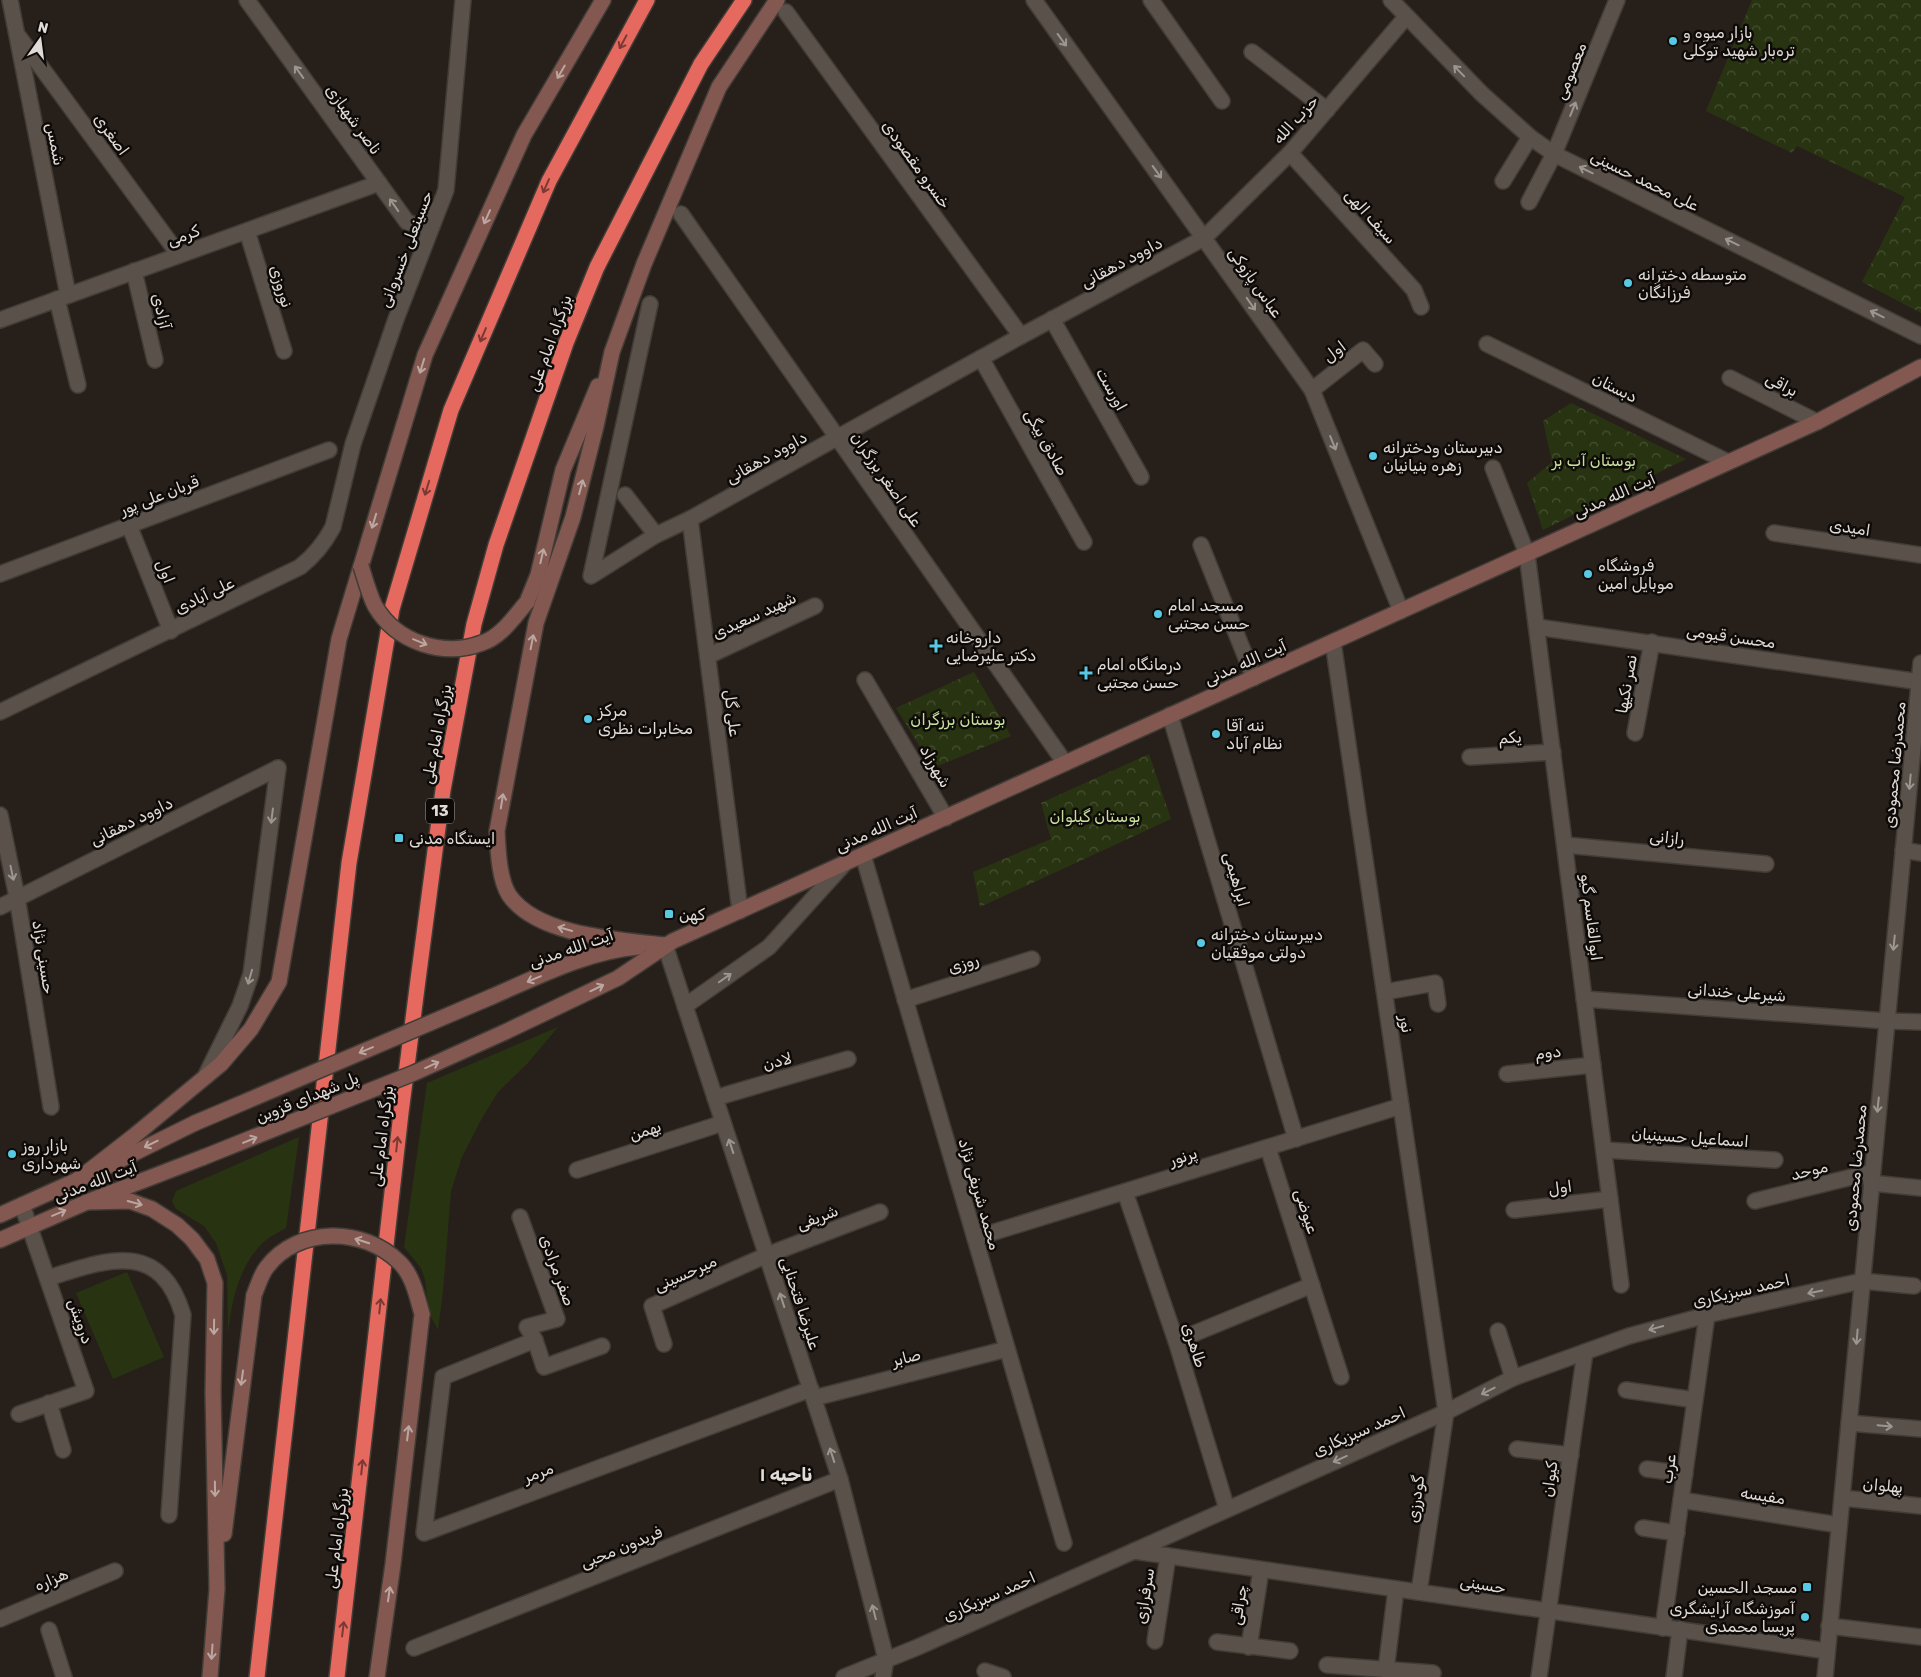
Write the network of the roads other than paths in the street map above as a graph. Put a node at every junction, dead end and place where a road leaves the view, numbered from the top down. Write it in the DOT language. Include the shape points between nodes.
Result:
graph roads {
  1 [pos="10,0"];
  2 [pos="247,0"];
  3 [pos="463,0"];
  4 [pos="603,0"];
  5 [pos="647,0"];
  6 [pos="744,0"];
  7 [pos="1034,0"];
  8 [pos="1151,0"];
  9 [pos="1392,0"];
  10 [pos="1617,0"];
  11 [pos="781,6"];
  12 [pos="1406,17"];
  13 [pos="16,34"];
  14 [pos="1252,52"];
  15 [pos="1222,101"];
  16 [pos="1327,110"];
  17 [pos="1530,137"];
  18 [pos="1290,153"];
  19 [pos="1554,154"];
  20 [pos="1503,181"];
  21 [pos="379,183"];
  22 [pos="1529,202"];
  23 [pos="442,204"];
  24 [pos="681,214"];
  25 [pos="247,231"];
  26 [pos="1204,238"];
  27 [pos="179,255"];
  28 [pos="134,272"];
  29 [pos="63,297"];
  30 [pos="650,304"];
  31 [pos="1421,307"];
  32 [pos="1052,319"];
  33 [pos="0,320"];
  34 [pos="1020,336"];
  35 [pos="1921,336"];
  36 [pos="1487,344"];
  37 [pos="284,351"];
  38 [pos="612,352"];
  39 [pos="980,358"];
  40 [pos="155,360"];
  41 [pos="1375,364"];
  42 [pos="1921,367"];
  43 [pos="1730,378"];
  44 [pos="78,385"];
  45 [pos="1312,390"];
  46 [pos="1817,422"];
  47 [pos="837,437"];
  48 [pos="353,444"];
  49 [pos="330,450"];
  50 [pos="1728,462"];
  51 [pos="1493,468"];
  52 [pos="1141,477"];
  53 [pos="625,495"];
  54 [pos="690,519"];
  55 [pos="129,525"];
  56 [pos="1774,533"];
  57 [pos="656,535"];
  58 [pos="1084,542"];
  59 [pos="1201,545"];
  60 [pos="1527,554"];
  61 [pos="1921,555"];
  62 [pos="361,566"];
  63 [pos="0,574"];
  64 [pos="815,606"];
  65 [pos="1401,611"];
  66 [pos="1537,627"];
  67 [pos="171,631"];
  68 [pos="1333,642"];
  69 [pos="1652,642"];
  70 [pos="708,656"];
  71 [pos="1921,663"];
  72 [pos="1254,678"];
  73 [pos="865,680"];
  74 [pos="1920,682"];
  75 [pos="0,712"];
  76 [pos="1170,716"];
  77 [pos="1635,733"];
  78 [pos="1553,752"];
  79 [pos="1470,757"];
  80 [pos="1065,763"];
  81 [pos="0,815"];
  82 [pos="946,818"];
  83 [pos="1565,844"];
  84 [pos="1903,850"];
  85 [pos="1921,853"];
  86 [pos="863,855"];
  87 [pos="846,862"];
  88 [pos="1766,864"];
  89 [pos="17,897"];
  90 [pos="0,907"];
  91 [pos="740,911"];
  92 [pos="665,945"];
  93 [pos="1032,959"];
  94 [pos="1384,992"];
  95 [pos="491,997"];
  96 [pos="1584,998"];
  97 [pos="905,1000"];
  98 [pos="1438,1004"];
  99 [pos="685,1006"];
  100 [pos="1887,1021"];
  101 [pos="1921,1022"];
  102 [pos="505,1032"];
  103 [pos="848,1058"];
  104 [pos="1593,1065"];
  105 [pos="1507,1074"];
  106 [pos="205,1077"];
  107 [pos="715,1098"];
  108 [pos="51,1106"];
  109 [pos="1401,1106"];
  110 [pos="195,1123"];
  111 [pos="723,1123"];
  112 [pos="1296,1139"];
  113 [pos="1268,1148"];
  114 [pos="1604,1150"];
  115 [pos="204,1158"];
  116 [pos="1775,1160"];
  117 [pos="577,1170"];
  118 [pos="1871,1178"];
  119 [pos="76,1181"];
  120 [pos="1921,1188"];
  121 [pos="1125,1192"];
  122 [pos="1610,1199"];
  123 [pos="1755,1201"];
  124 [pos="86,1202"];
  125 [pos="22,1205"];
  126 [pos="1514,1210"];
  127 [pos="880,1212"];
  128 [pos="0,1216"];
  129 [pos="520,1217"];
  130 [pos="30,1226"];
  131 [pos="975,1238"];
  132 [pos="0,1240"];
  133 [pos="767,1256"];
  134 [pos="48,1278"];
  135 [pos="1862,1281"];
  136 [pos="1621,1284"];
  137 [pos="1312,1285"];
  138 [pos="1914,1286"];
  139 [pos="1707,1315"];
  140 [pos="1498,1332"];
  141 [pos="535,1340"];
  142 [pos="1176,1341"];
  143 [pos="664,1344"];
  144 [pos="602,1346"];
  145 [pos="1007,1350"];
  146 [pos="1585,1352"];
  147 [pos="1341,1377"];
  148 [pos="1513,1378"];
  149 [pos="1626,1390"];
  150 [pos="812,1394"];
  151 [pos="1695,1400"];
  152 [pos="49,1404"];
  153 [pos="1446,1412"];
  154 [pos="19,1414"];
  155 [pos="1849,1423"];
  156 [pos="1921,1430"];
  157 [pos="1517,1449"];
  158 [pos="63,1450"];
  159 [pos="1570,1455"];
  160 [pos="1647,1469"];
  161 [pos="1685,1474"];
  162 [pos="840,1479"];
  163 [pos="1842,1498"];
  164 [pos="1681,1500"];
  165 [pos="1921,1506"];
  166 [pos="1227,1509"];
  167 [pos="169,1515"];
  168 [pos="1839,1525"];
  169 [pos="1643,1528"];
  170 [pos="1676,1533"];
  171 [pos="1064,1543"];
  172 [pos="1134,1552"];
  173 [pos="1168,1556"];
  174 [pos="1261,1570"];
  175 [pos="115,1571"];
  176 [pos="217,1589"];
  177 [pos="1396,1589"];
  178 [pos="1419,1592"];
  179 [pos="1548,1612"];
  180 [pos="0,1620"];
  181 [pos="1830,1626"];
  182 [pos="1663,1628"];
  183 [pos="1680,1629"];
  184 [pos="49,1630"];
  185 [pos="1921,1637"];
  186 [pos="1155,1640"];
  187 [pos="1217,1642"];
  188 [pos="1249,1647"];
  189 [pos="414,1648"];
  190 [pos="1290,1651"];
  191 [pos="1827,1651"];
  192 [pos="886,1659"];
  193 [pos="1327,1665"];
  194 [pos="1386,1670"];
  195 [pos="986,1671"];
  196 [pos="1433,1673"];
  197 [pos="64,1677"];
  198 [pos="210,1677"];
  199 [pos="257,1677"];
  200 [pos="337,1677"];
  201 [pos="377,1677"];
  202 [pos="844,1677"];
  203 [pos="883,1677"];
  204 [pos="1003,1677"];
  205 [pos="1539,1677"];
  206 [pos="1674,1677"];
  207 [pos="1825,1677"];
  1 -- 13 [label="street, شمس"];
  21 -- 2 [label="street, ناصر شهبازی, one-way"];
  3 -- 23 [label="street, حسینعلی خسروانی" via="448,177"];
  4 -- 62 [label="main road, one-way" via="524,135 425,355"];
  5 -- 199 [label="highway, one-way" via="548,180 451,410 392,609 348,863"];
  200 -- 6 [label="highway, بزرگراه امام علی / 13, one-way" via="401,1113 443,790 474,624 499,536 566,343 597,266 701,64"];
  7 -- 26 [label="street, عباس پازوکی, one-way"];
  8 -- 15 [label="street"];
  9 -- 12 [label="street, علی محمد حسینی"];
  19 -- 10 [label="street, معصومی, one-way"];
  11 -- 34 [label="street, خسرو مقصودی"];
  11 -- 38 [label="main road" via="719,87 644,264"];
  12 -- 16 [label="street, حزب الله"];
  17 -- 12 [label="street, علی محمد حسینی, one-way"];
  13 -- 27 [label="street, اصغری"];
  13 -- 29 [label="street, شمس"];
  14 -- 16 [label="street"];
  16 -- 18 [label="street, حزب الله"];
  17 -- 19 [label="street, علی محمد حسینی"];
  17 -- 20 [label="street"];
  18 -- 26 [label="street, حزب الله"];
  18 -- 31 [label="street, سیف الهی" via="1414,290"];
  19 -- 22 [label="street, معصومی"];
  35 -- 19 [label="street, علی محمد حسینی, one-way"];
  23 -- 21 [label="street, ناصر شهبازی, one-way" via="418,226 413,225 403,218"];
  21 -- 25 [label="street, کرمی"];
  23 -- 48 [label="street, حسینعلی خسروانی" via="396,319"];
  24 -- 47 [label="street, علی اصغر برزگران"];
  25 -- 27 [label="street, کرمی"];
  25 -- 37 [label="street, نوروزی"];
  26 -- 32 [label="street, داوود دهقانی"];
  26 -- 45 [label="street, عباس پازوکی, one-way"];
  27 -- 28 [label="street, کرمی"];
  28 -- 29 [label="street, کرمی"];
  28 -- 40 [label="street, آزادی"];
  29 -- 33 [label="street, کرمی"];
  29 -- 44 [label="street, شمس"];
  30 -- 57 [label="street, داوود دهقانی" via="591,576"];
  32 -- 34 [label="street, داوود دهقانی"];
  32 -- 52 [label="street, اورست"];
  34 -- 39 [label="street, داوود دهقانی"];
  36 -- 50 [label="street, دبستان"];
  62 -- 38 [label="main road, one-way, bridge" via="375,606 394,629 422,644 455,650 484,643 506,627 526,602 538,575 563,470"];
  92 -- 38 [label="main road, one-way" via="595,937 560,928 526,912 508,894 500,866 498,831 503,795 536,623 573,517"];
  39 -- 47 [label="street, داوود دهقانی"];
  39 -- 58 [label="street, صادق بیگی"];
  41 -- 45 [label="street, اول" via="1363,350"];
  42 -- 46 [label="main road, آیت الله مدنی"];
  43 -- 46 [label="street, براقی"];
  45 -- 65 [label="street, عباس پازوکی, one-way"];
  46 -- 50 [label="main road, آیت الله مدنی"];
  47 -- 54 [label="street, داوود دهقانی"];
  47 -- 80 [label="street, علی اصغر برزگران"];
  48 -- 67 [label="street, علی آبادی" via="333,527 310,558 300,567"];
  49 -- 55 [label="street, قربان علی پور"];
  50 -- 60 [label="main road, آیت الله مدنی"];
  51 -- 60 [label="street, ابوالقاسم گیو"];
  53 -- 57 [label="street"];
  54 -- 57 [label="street, داوود دهقانی"];
  54 -- 70 [label="street, علی گل"];
  55 -- 63 [label="street, قربان علی پور"];
  55 -- 67 [label="street, اول"];
  56 -- 61 [label="street, امیدی"];
  59 -- 72 [label="street"];
  60 -- 65 [label="main road, آیت الله مدنی"];
  60 -- 66 [label="street, ابوالقاسم گیو"];
  62 -- 106 [label="main road" via="339,639 279,982 251,1029 221,1064"];
  64 -- 70 [label="street, شهید سعیدی"];
  65 -- 68 [label="main road, آیت الله مدنی"];
  66 -- 69 [label="street, محسن قیومی"];
  66 -- 78 [label="street, ابوالقاسم گیو"];
  67 -- 75 [label="street, علی آبادی"];
  68 -- 72 [label="main road, آیت الله مدنی"];
  68 -- 94 [label="street, نور"];
  69 -- 74 [label="street, محسن قیومی"];
  69 -- 77 [label="street, نصر نکیها"];
  70 -- 91 [label="street, علی گل"];
  71 -- 74 [label="street, محمدرضا محمودی"];
  72 -- 76 [label="main road, آیت الله مدنی"];
  73 -- 82 [label="street, شهرزاد"];
  74 -- 84 [label="street, محمدرضا محمودی, one-way"];
  76 -- 80 [label="main road, آیت الله مدنی"];
  76 -- 112 [label="street, ابراهیمی"];
  78 -- 79 [label="street, یکم"];
  78 -- 83 [label="street, ابوالقاسم گیو"];
  80 -- 82 [label="main road, آیت الله مدنی"];
  81 -- 89 [label="street, حسینی نژاد, one-way"];
  82 -- 86 [label="main road, آیت الله مدنی"];
  83 -- 88 [label="street, رازانی"];
  83 -- 96 [label="street, ابوالقاسم گیو"];
  84 -- 85 [label="street"];
  84 -- 100 [label="street, محمدرضا محمودی, one-way"];
  86 -- 87 [label="main road, آیت الله مدنی"];
  86 -- 97 [label="street, محمد شریفی نژاد"];
  87 -- 91 [label="main road, آیت الله مدنی"];
  99 -- 87 [label="street, one-way" via="769,947"];
  89 -- 90 [label="street, داوود دهقانی"];
  89 -- 106 [label="street, داوود دهقانی, one-way" via="278,768 251,974 240,1006"];
  89 -- 108 [label="street, حسینی نژاد"];
  91 -- 92 [label="main road, آیت الله مدنی"];
  92 -- 95 [label="main road, آیت‌ الله مدنی, one-way" via="624,948 576,962"];
  92 -- 99 [label="street, علیرضا فتحنایی"];
  102 -- 92 [label="main road, آیت الله مدنی, one-way" via="618,978"];
  93 -- 97 [label="street, روزی"];
  94 -- 98 [label="street" via="1435,983"];
  94 -- 109 [label="street, نور"];
  95 -- 110 [label="main road, پل شهدای قزوین, one-way, bridge"];
  96 -- 100 [label="street, شیرعلی خندانی"];
  96 -- 104 [label="street, ابوالقاسم گیو"];
  97 -- 131 [label="street, محمد شریفی نژاد"];
  99 -- 107 [label="street, علیرضا فتحنایی"];
  100 -- 101 [label="street, شیرعلی خندانی"];
  100 -- 118 [label="street, محمدرضا محمودی, one-way"];
  115 -- 102 [label="main road, پل شهدای قزوین, one-way, bridge" via="414,1073"];
  103 -- 107 [label="street, لادن"];
  104 -- 105 [label="street, دوم"];
  104 -- 114 [label="street, ابوالقاسم گیو"];
  106 -- 119 [label="main road"];
  107 -- 111 [label="street, علیرضا فتحنایی"];
  109 -- 112 [label="street, پرنور"];
  109 -- 153 [label="street, نور"];
  110 -- 119 [label="main road, آیت الله مدنی, one-way"];
  111 -- 117 [label="street, بهمن"];
  133 -- 111 [label="street, علیرضا فتحنایی, one-way"];
  112 -- 113 [label="street, پرنور"];
  113 -- 121 [label="street, پرنور"];
  113 -- 137 [label="street, عیوضی"];
  114 -- 116 [label="street, اسماعیل حسینیان"];
  114 -- 122 [label="street, ابوالقاسم گیو"];
  115 -- 124 [label="main road, آیت الله مدنی"];
  118 -- 120 [label="street, موحد"];
  118 -- 123 [label="street, موحد"];
  118 -- 135 [label="street, محمدرضا محمودی"];
  119 -- 124 [label="main road"];
  119 -- 125 [label="main road, آیت الله مدنی"];
  121 -- 131 [label="street, پرنور"];
  121 -- 142 [label="street, طاهری"];
  122 -- 126 [label="street, اول"];
  122 -- 136 [label="street, ابوالقاسم گیو"];
  130 -- 124 [label="main road, آیت الله مدنی, one-way"];
  124 -- 176 [label="main road, one-way" via="130,1201 152,1209 177,1224 207,1259 215,1283 213,1392"];
  125 -- 128 [label="main road, آیت الله مدنی"];
  125 -- 130 [label="street, درویش"];
  127 -- 133 [label="street, شریفی"];
  129 -- 141 [label="street, صفر مرادی" via="557,1319 527,1327"];
  130 -- 132 [label="main road, آیت الله مدنی"];
  130 -- 134 [label="street, درویش"];
  131 -- 145 [label="street, محمد شریفی نژاد"];
  133 -- 143 [label="street, میرحسینی" via="652,1306"];
  150 -- 133 [label="street, علیرضا فتحنایی, one-way"];
  134 -- 152 [label="street, درویش" via="86,1391"];
  134 -- 167 [label="street" via="98,1262 133,1260 150,1266 166,1278 178,1295 183,1315"];
  135 -- 138 [label="street, احمد سبزیکاری"];
  135 -- 139 [label="street, احمد سبزیکاری, one-way"];
  135 -- 155 [label="street, محمدرضا محمودی, one-way"];
  137 -- 142 [label="street"];
  137 -- 147 [label="street, عیوضی"];
  139 -- 146 [label="street, احمد سبزیکاری, one-way" via="1629,1336"];
  139 -- 151 [label="street, عرب"];
  140 -- 148 [label="street"];
  141 -- 144 [label="street, صفر مرادی" via="544,1367"];
  141 -- 150 [label="street, مرمر" via="443,1377 424,1533"];
  142 -- 166 [label="street, طاهری"];
  145 -- 150 [label="street, صابر"];
  145 -- 171 [label="street, محمد شریفی نژاد"];
  146 -- 148 [label="street, احمد سبزیکاری"];
  146 -- 159 [label="street, کیوان"];
  148 -- 153 [label="street, احمد سبزیکاری, one-way"];
  149 -- 151 [label="street"];
  162 -- 150 [label="street, علیرضا فتحنایی, one-way"];
  151 -- 161 [label="street, عرب"];
  152 -- 154 [label="street, درویش"];
  152 -- 158 [label="street"];
  153 -- 166 [label="street, احمد سبزیکاری, one-way"];
  153 -- 178 [label="street, گودرزی"];
  155 -- 156 [label="street, one-way"];
  155 -- 163 [label="street, محمدرضا محمودی"];
  157 -- 159 [label="street"];
  159 -- 179 [label="street, کیوان"];
  160 -- 161 [label="street"];
  161 -- 164 [label="street, عرب"];
  162 -- 189 [label="street, فریدون محبی"];
  192 -- 162 [label="street, علیرضا فتحنایی, one-way"];
  163 -- 165 [label="street, پهلوان"];
  163 -- 168 [label="street, محمدرضا محمودی"];
  164 -- 168 [label="street, مفیسه"];
  164 -- 170 [label="street, عرب"];
  166 -- 172 [label="street, احمد سبزیکاری"];
  168 -- 181 [label="street, محمدرضا محمودی"];
  169 -- 170 [label="street"];
  170 -- 182 [label="street, عرب"];
  172 -- 173 [label="street, حسینی"];
  172 -- 192 [label="street, احمد سبزیکاری"];
  173 -- 174 [label="street, حسینی"];
  173 -- 186 [label="street, سرفرازی"];
  174 -- 177 [label="street, حسینی"];
  174 -- 188 [label="street, چراقی"];
  175 -- 180 [label="street, هزاره"];
  176 -- 198 [label="main road, one-way"];
  201 -- 176 [label="main road, one-way, bridge" via="422,1314 413,1284 400,1263 381,1248 355,1239 316,1236 292,1244 265,1268 254,1295"];
  177 -- 178 [label="street, حسینی"];
  177 -- 194 [label="street"];
  178 -- 179 [label="street, حسینی"];
  179 -- 182 [label="street, حسینی"];
  179 -- 205 [label="street, کیوان"];
  181 -- 185 [label="street"];
  181 -- 191 [label="street, محمدرضا محمودی"];
  182 -- 183 [label="street, حسینی"];
  183 -- 191 [label="street, حسینی"];
  183 -- 206 [label="street"];
  184 -- 197 [label="street"];
  187 -- 188 [label="street"];
  188 -- 190 [label="street"];
  191 -- 207 [label="street, محمدرضا محمودی"];
  192 -- 202 [label="street, احمد سبزیکاری"];
  192 -- 203 [label="street, علیرضا فتحنایی"];
  193 -- 194 [label="street"];
  194 -- 196 [label="street"];
  195 -- 204 [label="street"];
}
